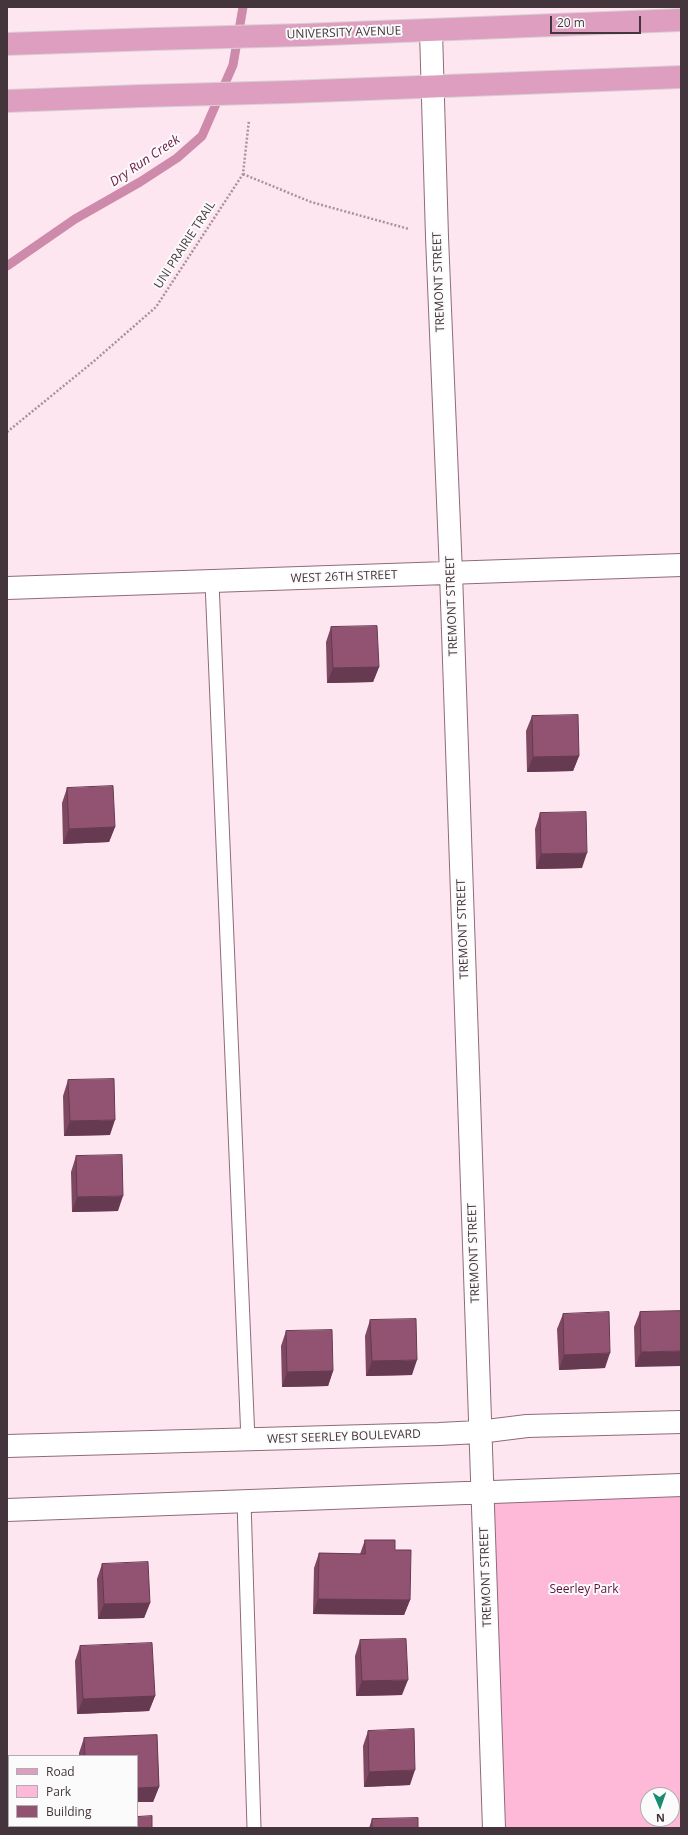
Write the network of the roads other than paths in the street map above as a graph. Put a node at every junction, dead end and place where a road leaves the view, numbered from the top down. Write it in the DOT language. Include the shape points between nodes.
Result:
graph roads {
  1 [pos="681,20"];
  2 [pos="431,31"];
  3 [pos="7,44"];
  4 [pos="681,77"];
  5 [pos="433,87"];
  6 [pos="7,101"];
  7 [pos="681,565"];
  8 [pos="450,573"];
  9 [pos="212,582"];
  10 [pos="7,588"];
  11 [pos="681,1422"];
  12 [pos="479,1432"];
  13 [pos="248,1440"];
  14 [pos="7,1446"];
  15 [pos="681,1485"];
  16 [pos="483,1492"];
  17 [pos="244,1501"];
  18 [pos="7,1510"];
  19 [pos="254,1828"];
  20 [pos="494,1828"];
  1 -- 2 [label="main road, UNIVERSITY AVENUE"];
  2 -- 3 [label="main road, UNIVERSITY AVENUE, bridge"];
  2 -- 5 [label="street, TREMONT STREET"];
  4 -- 5 [label="main road"];
  5 -- 6 [label="main road, bridge"];
  5 -- 8 [label="street, TREMONT STREET" via="436,236"];
  7 -- 8 [label="street, WEST 26TH STREET"];
  8 -- 9 [label="street, WEST 26TH STREET"];
  8 -- 12 [label="street, TREMONT STREET"];
  9 -- 10 [label="street, WEST 26TH STREET"];
  9 -- 13 [label="lane"];
  11 -- 12 [label="street, WEST SEERLEY BOULEVARD" via="527,1426"];
  12 -- 13 [label="street, WEST SEERLEY BOULEVARD"];
  12 -- 16 [label="street, TREMONT STREET"];
  13 -- 14 [label="street, WEST SEERLEY BOULEVARD"];
  15 -- 16 [label="street"];
  16 -- 17 [label="street"];
  16 -- 20 [label="street, TREMONT STREET"];
  17 -- 18 [label="street"];
  17 -- 19 [label="lane"];
}
